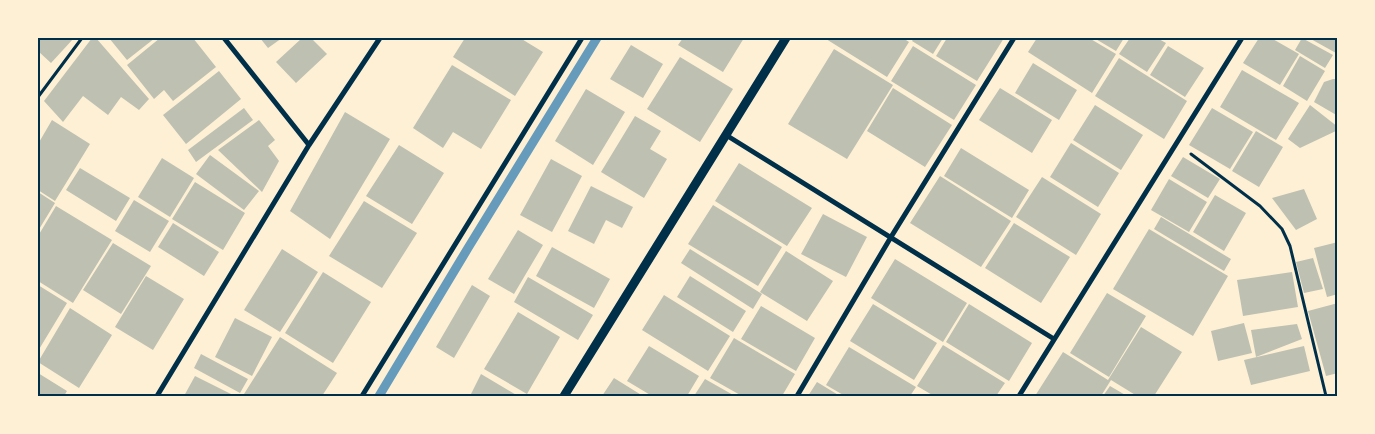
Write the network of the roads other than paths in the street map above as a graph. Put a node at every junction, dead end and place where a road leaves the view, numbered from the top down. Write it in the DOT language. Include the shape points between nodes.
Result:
graph roads {
  1 [pos="224,38"];
  2 [pos="380,38"];
  3 [pos="582,38"];
  4 [pos="786,38"];
  5 [pos="1014,38"];
  6 [pos="1242,38"];
  7 [pos="726,135"];
  8 [pos="309,145"];
  9 [pos="891,238"];
  10 [pos="1054,339"];
  11 [pos="157,396"];
  12 [pos="362,396"];
  13 [pos="564,396"];
  14 [pos="797,396"];
  15 [pos="1019,396"];
  1 -- 8 [label="street"];
  2 -- 8 [label="street"];
  3 -- 12 [label="street"];
  4 -- 7 [label="street"];
  5 -- 9 [label="street"];
  6 -- 10 [label="street"];
  7 -- 9 [label="street"];
  7 -- 13 [label="street"];
  8 -- 11 [label="street"];
  9 -- 10 [label="street"];
  9 -- 14 [label="street"];
  10 -- 15 [label="street"];
}
